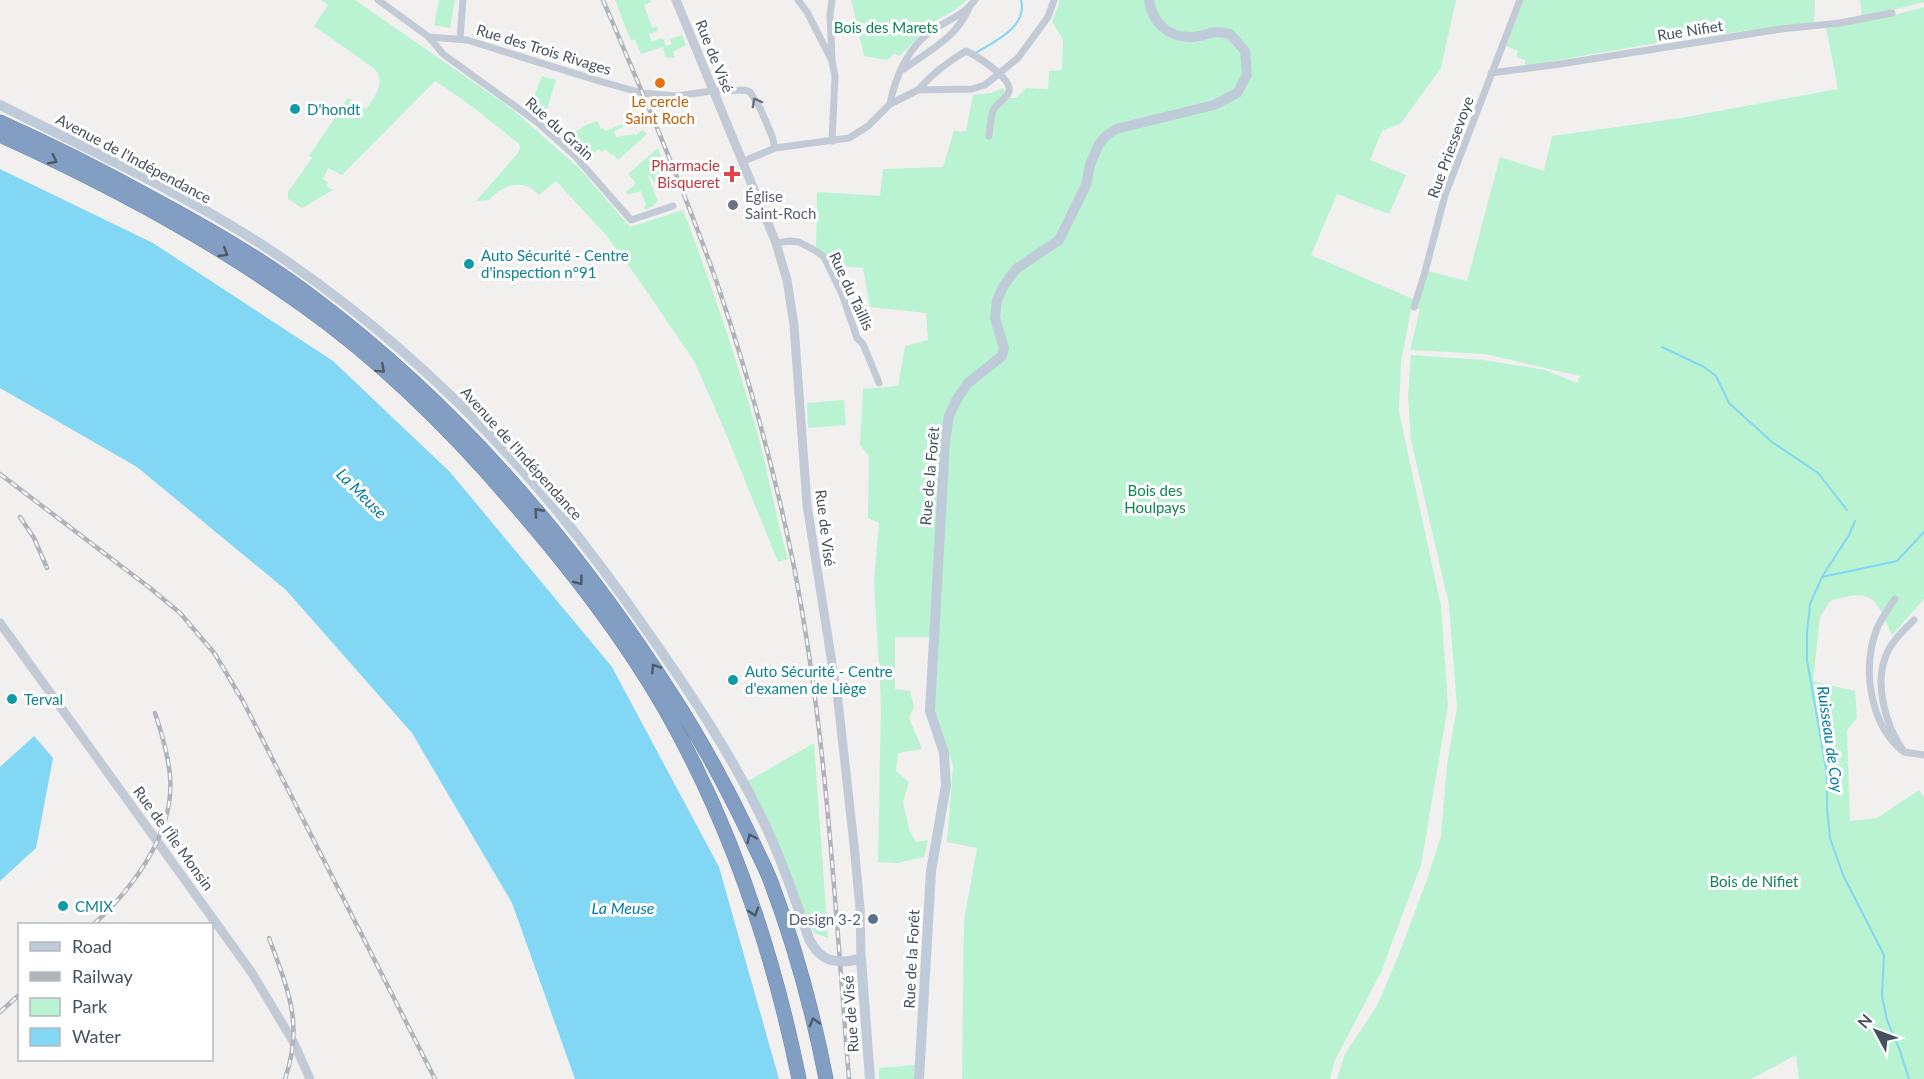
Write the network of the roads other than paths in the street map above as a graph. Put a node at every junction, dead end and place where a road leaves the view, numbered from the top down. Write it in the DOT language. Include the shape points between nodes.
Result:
graph roads {
  1 [pos="378,0"];
  2 [pos="463,0"];
  3 [pos="676,0"];
  4 [pos="798,0"];
  5 [pos="832,0"];
  6 [pos="975,0"];
  7 [pos="1054,0"];
  8 [pos="1149,0"];
  9 [pos="1520,0"];
  10 [pos="970,8"];
  11 [pos="1892,13"];
  12 [pos="429,37"];
  13 [pos="460,39"];
  14 [pos="832,61"];
  15 [pos="902,70"];
  16 [pos="1491,73"];
  17 [pos="999,74"];
  18 [pos="918,90"];
  19 [pos="712,91"];
  20 [pos="890,104"];
  21 [pos="0,105"];
  22 [pos="0,122"];
  23 [pos="0,135"];
  24 [pos="989,136"];
  25 [pos="832,141"];
  26 [pos="775,148"];
  27 [pos="742,162"];
  28 [pos="673,206"];
  29 [pos="776,243"];
  30 [pos="1414,307"];
  31 [pos="879,383"];
  32 [pos="1894,599"];
  33 [pos="1914,620"];
  34 [pos="0,622"];
  35 [pos="1906,753"];
  36 [pos="1924,755"];
  37 [pos="861,959"];
  38 [pos="310,1079"];
  39 [pos="799,1079"];
  40 [pos="826,1079"];
  41 [pos="870,1079"];
  42 [pos="920,1079"];
  1 -- 12 [label="street"];
  2 -- 13 [label="street"];
  3 -- 19 [label="street, Rue de Visé"];
  4 -- 14 [label="street"];
  5 -- 14 [label="street"];
  6 -- 10 [label="street"];
  7 -- 17 [label="street" via="1040,29 1018,58"];
  8 -- 42 [label="main road, Rue de la Forêt" via="1157,23 1178,36 1230,34 1245,51 1247,75 1237,93 1214,105 1116,129 1099,144 1086,185 1059,240 1016,269 997,300 995,318 1004,348 1002,356 968,383 949,416 930,711 944,753 946,785 931,871"];
  9 -- 16 [label="street, Rue Priessevoye"];
  10 -- 15 [label="street" via="946,40"];
  10 -- 15 [label="street" via="931,31 909,53"];
  11 -- 16 [label="street, Rue Nifiet"];
  12 -- 13 [label="street, Rue des Trois Rivages"];
  12 -- 28 [label="street, Rue du Grain" via="443,54 537,122 575,156 632,220"];
  13 -- 19 [label="street, Rue des Trois Rivages" via="647,94 676,96"];
  14 -- 25 [label="street"];
  15 -- 20 [label="street"];
  16 -- 30 [label="street, Rue Priessevoye" via="1445,195"];
  17 -- 18 [label="street" via="972,89"];
  17 -- 18 [label="street" via="966,51"];
  17 -- 24 [label="street" via="1010,89 993,111"];
  18 -- 20 [label="street"];
  26 -- 19 [label="street, Rue des Trois Rivages, one-way" via="750,92"];
  19 -- 27 [label="street, Rue de Visé"];
  20 -- 25 [label="street" via="857,134"];
  21 -- 37 [label="main road, Avenue de l'Indépendance, bridge" via="137,174 284,259 402,351 469,414 559,513 689,692 767,829 816,950 832,962"];
  40 -- 22 [label="highway, one-way" via="796,956 770,879 733,800 649,659 552,527 439,405 314,298 183,214"];
  23 -- 39 [label="highway, one-way" via="177,224 307,308 431,414 552,548 638,665 714,808 746,887"];
  25 -- 26 [label="street"];
  26 -- 27 [label="street"];
  27 -- 29 [label="street, Rue de Visé"];
  29 -- 31 [label="street, Rue du Taillis" via="799,242 824,257"];
  29 -- 37 [label="street, Rue de Visé" via="794,325 807,505 838,701 854,845"];
  32 -- 35 [label="street" via="1875,633 1869,685 1884,727"];
  33 -- 35 [label="street" via="1888,650 1883,672 1885,712"];
  34 -- 38 [label="street, Rue de l'Île Monsin" via="244,962 280,1019"];
  35 -- 36 [label="street"];
  37 -- 41 [label="main road, Rue de Visé"];
}
